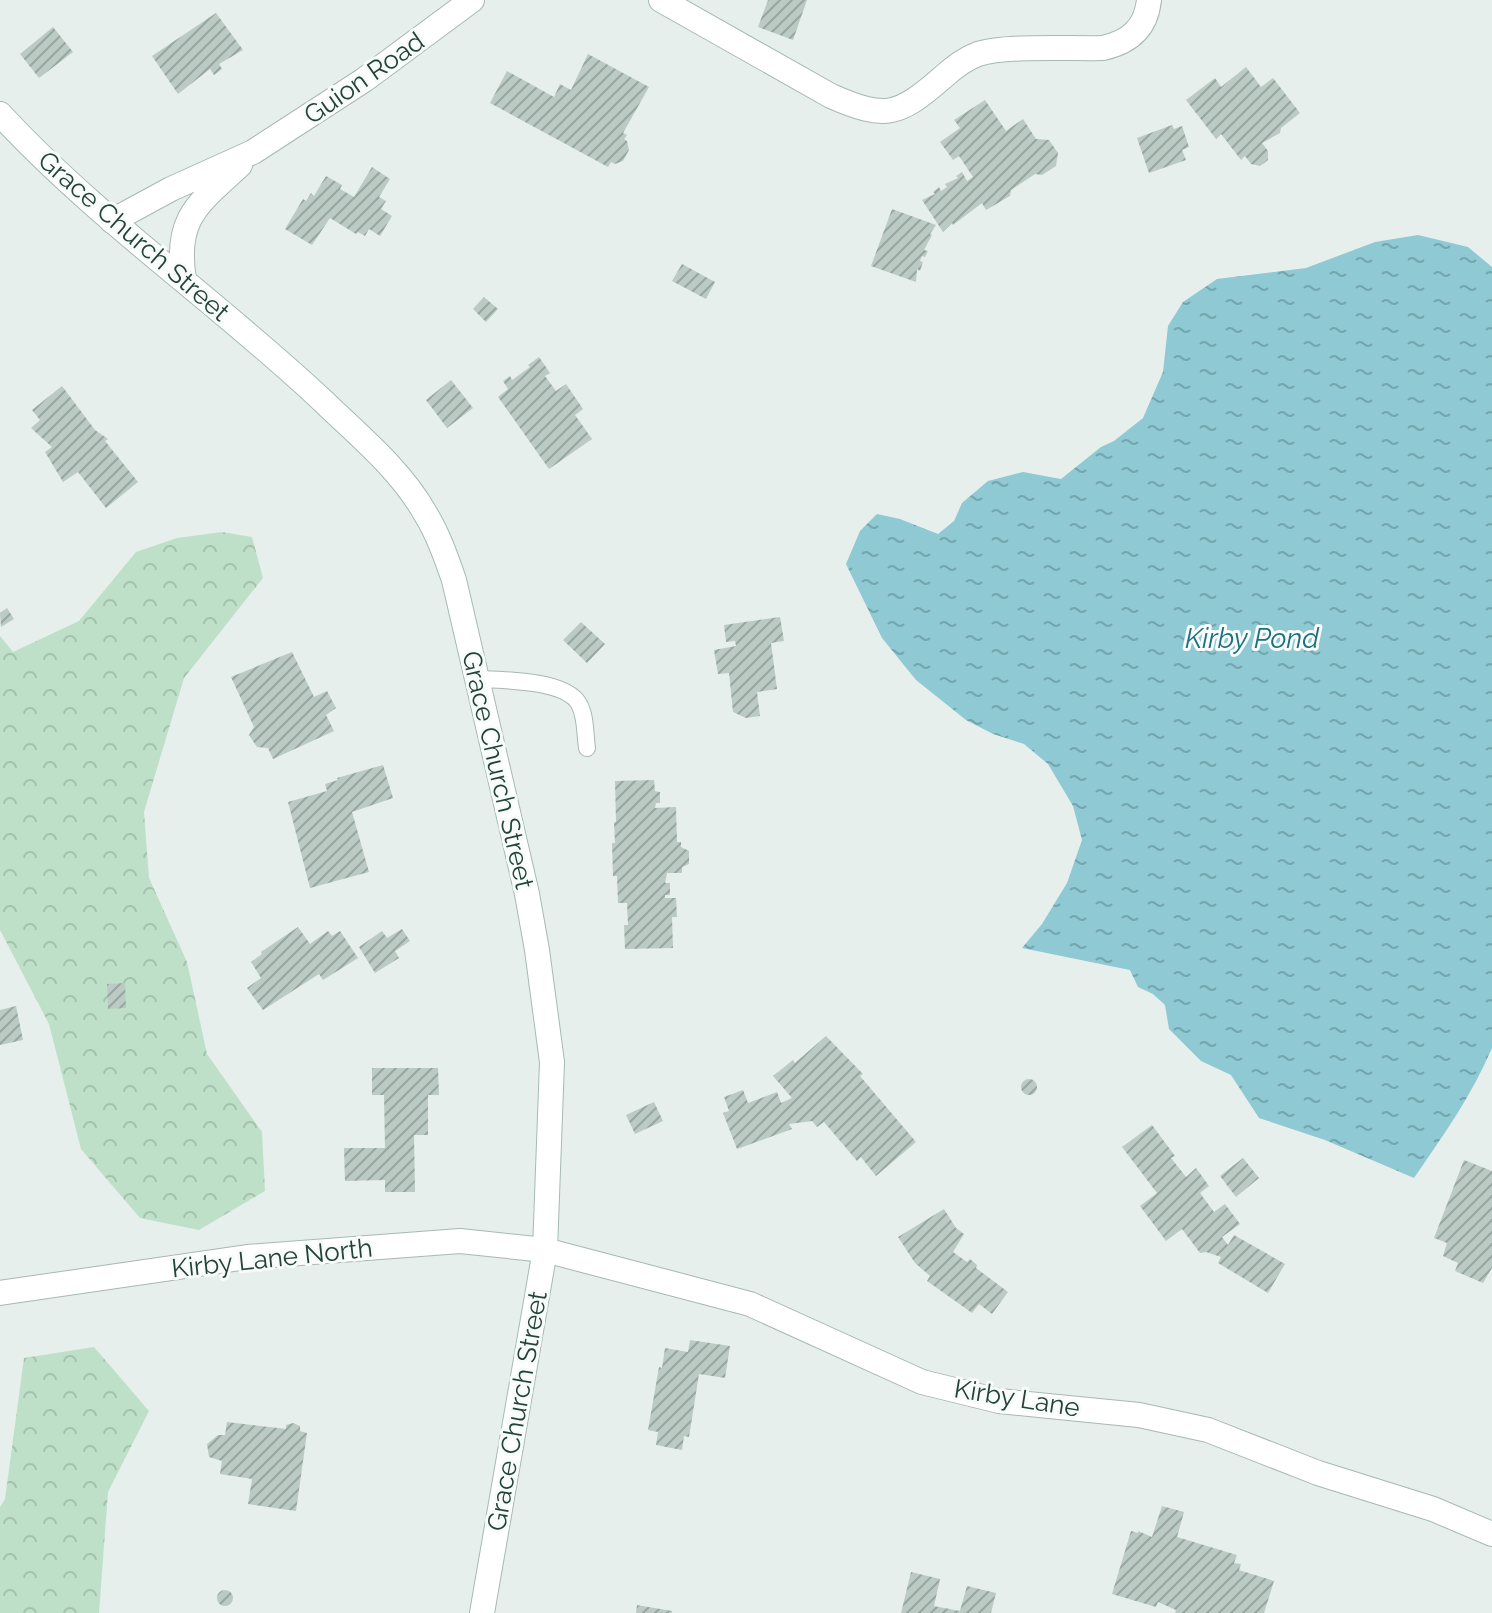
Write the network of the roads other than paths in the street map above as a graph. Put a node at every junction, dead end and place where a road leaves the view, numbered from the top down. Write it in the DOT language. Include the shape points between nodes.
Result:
graph roads {
  1 [pos="472,0"];
  2 [pos="661,0"];
  3 [pos="1149,0"];
  4 [pos="0,114"];
  5 [pos="253,152"];
  6 [pos="112,221"];
  7 [pos="184,280"];
  8 [pos="478,679"];
  9 [pos="587,748"];
  10 [pos="545,1250"];
  11 [pos="0,1293"];
  12 [pos="1492,1534"];
  13 [pos="482,1613"];
  1 -- 5 [label="street, Guion Road" via="364,80"];
  2 -- 3 [label="street" via="831,96 876,112 914,102 960,62 981,53 1121,44 1148,16"];
  4 -- 6 [label="street, Grace Church Street"];
  5 -- 6 [label="street, Guion Road"];
  5 -- 7 [label="street, Guion Road" via="199,203 184,229"];
  6 -- 7 [label="street, Grace Church Street"];
  7 -- 8 [label="street, Grace Church Street" via="291,371 403,481 441,543"];
  8 -- 9 [label="lane" via="530,682 570,695 582,711"];
  8 -- 10 [label="street, Grace Church Street" via="527,894 547,1017 552,1062"];
  10 -- 11 [label="street, Kirby Lane North" via="460,1241 247,1257"];
  10 -- 12 [label="street, Kirby Lane" via="750,1304 922,1382 999,1401 1139,1415 1208,1430"];
  10 -- 13 [label="street, Grace Church Street"];
}
